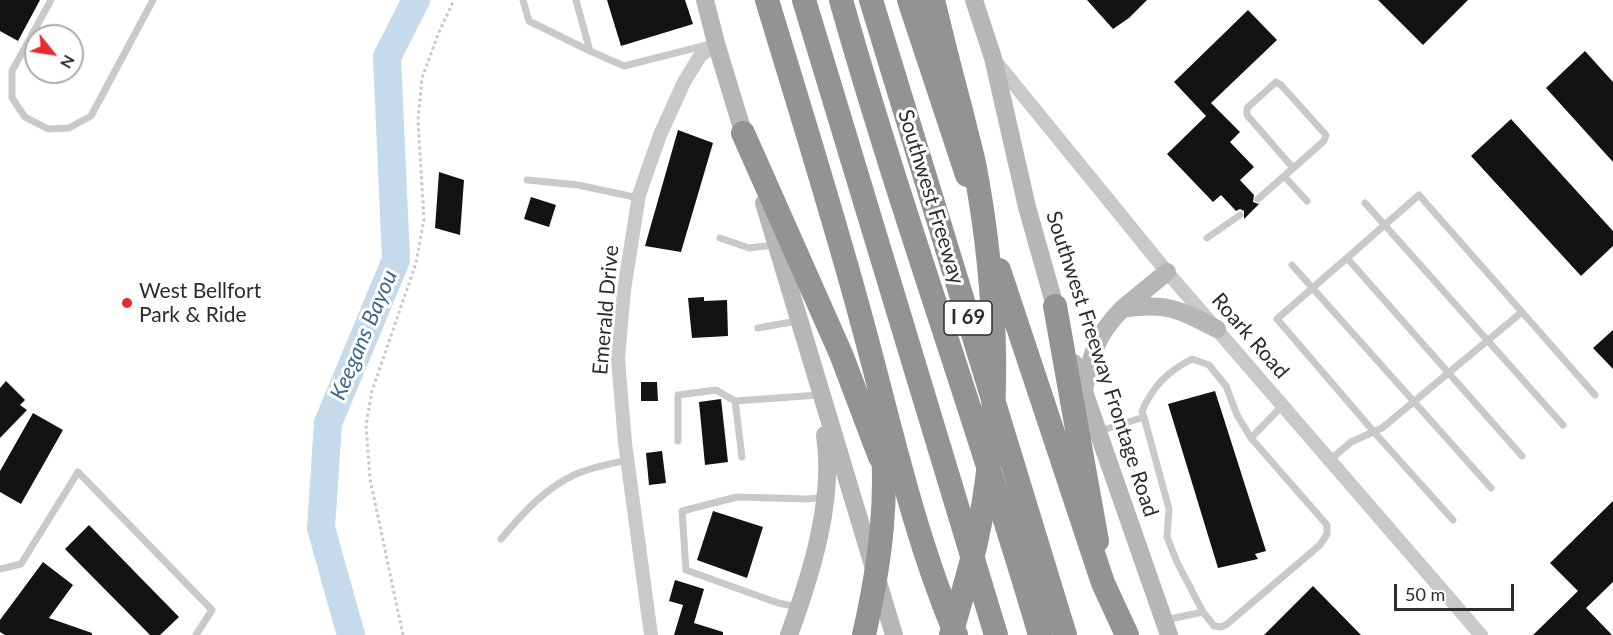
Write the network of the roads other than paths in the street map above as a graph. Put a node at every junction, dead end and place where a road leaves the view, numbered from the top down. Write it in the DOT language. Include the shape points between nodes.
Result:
graph roads {
  1 [pos="51,0"];
  2 [pos="153,0"];
  3 [pos="523,0"];
  4 [pos="576,0"];
  5 [pos="705,0"];
  6 [pos="767,0"];
  7 [pos="804,0"];
  8 [pos="841,0"];
  9 [pos="871,0"];
  10 [pos="909,0"];
  11 [pos="933,0"];
  12 [pos="974,0"];
  13 [pos="716,43"];
  14 [pos="590,51"];
  15 [pos="993,58"];
  16 [pos="743,133"];
  17 [pos="1293,168"];
  18 [pos="1284,176"];
  19 [pos="527,180"];
  20 [pos="639,198"];
  21 [pos="1258,199"];
  22 [pos="1307,201"];
  23 [pos="1365,203"];
  24 [pos="1240,215"];
  25 [pos="1385,225"];
  26 [pos="720,238"];
  27 [pos="1207,238"];
  28 [pos="777,244"];
  29 [pos="1347,258"];
  30 [pos="1292,265"];
  31 [pos="1167,272"];
  32 [pos="1314,287"];
  33 [pos="1055,306"];
  34 [pos="1122,309"];
  35 [pos="1522,312"];
  36 [pos="799,320"];
  37 [pos="758,328"];
  38 [pos="1217,329"];
  39 [pos="1488,341"];
  40 [pos="1449,373"];
  41 [pos="877,377"];
  42 [pos="818,387"];
  43 [pos="1083,392"];
  44 [pos="1595,395"];
  45 [pos="735,401"];
  46 [pos="1415,401"];
  47 [pos="1283,405"];
  48 [pos="1144,417"];
  49 [pos="1563,425"];
  50 [pos="1098,432"];
  51 [pos="1374,432"];
  52 [pos="1251,438"];
  53 [pos="678,441"];
  54 [pos="1522,456"];
  55 [pos="742,457"];
  56 [pos="628,460"];
  57 [pos="1330,460"];
  58 [pos="1491,488"];
  59 [pos="825,496"];
  60 [pos="1453,520"];
  61 [pos="501,539"];
  62 [pos="0,569"];
  63 [pos="799,607"];
  64 [pos="1203,612"];
  65 [pos="1214,626"];
  66 [pos="1167,628"];
  67 [pos="196,635"];
  68 [pos="651,635"];
  69 [pos="789,635"];
  70 [pos="864,635"];
  71 [pos="894,635"];
  72 [pos="946,635"];
  73 [pos="951,635"];
  74 [pos="956,635"];
  75 [pos="996,635"];
  76 [pos="1040,635"];
  77 [pos="1065,635"];
  78 [pos="1114,635"];
  79 [pos="1127,635"];
  80 [pos="1211,635"];
  81 [pos="1481,635"];
  1 -- 2 [label="lane" via="12,71 12,98 25,117 48,129 69,128 91,116"];
  3 -- 14 [label="lane" via="529,21"];
  4 -- 14 [label="lane"];
  5 -- 13 [label="main road"];
  6 -- 41 [label="highway"];
  7 -- 75 [label="highway"];
  8 -- 76 [label="highway"];
  9 -- 77 [label="highway, Southwest Freeway / I 69"];
  10 -- 79 [label="highway, bridge" via="1103,583"];
  11 -- 73 [label="highway, bridge" via="975,166 993,313 993,392 985,486 975,546"];
  12 -- 15 [label="main road, Southwest Freeway Frontage Road"];
  13 -- 14 [label="lane" via="624,66"];
  13 -- 16 [label="main road"];
  13 -- 20 [label="street, Emerald Drive" via="700,56 684,82 660,135"];
  15 -- 31 [label="street, Roark Road"];
  15 -- 33 [label="main road, Southwest Freeway Frontage Road" via="1027,207"];
  16 -- 28 [label="main road"];
  16 -- 72 [label="highway" via="841,354"];
  17 -- 17 [label="lane" via="1326,135 1276,82 1247,108 1247,115"];
  17 -- 18 [label="lane"];
  18 -- 21 [label="lane"];
  18 -- 22 [label="lane"];
  19 -- 20 [label="lane" via="578,185"];
  20 -- 56 [label="street, Emerald Drive" via="618,359"];
  23 -- 25 [label="lane"];
  24 -- 27 [label="lane"];
  25 -- 29 [label="lane"];
  25 -- 35 [label="lane" via="1419,195"];
  25 -- 39 [label="lane"];
  26 -- 28 [label="lane" via="749,248"];
  28 -- 36 [label="main road"];
  29 -- 32 [label="lane"];
  29 -- 40 [label="lane"];
  30 -- 32 [label="lane"];
  31 -- 34 [label="main road"];
  31 -- 38 [label="street, Roark Road"];
  32 -- 46 [label="lane"];
  32 -- 51 [label="lane" via="1278,319"];
  33 -- 43 [label="main road, Southwest Freeway Frontage Road"];
  33 -- 78 [label="highway"];
  34 -- 38 [label="main road" via="1148,305 1178,309"];
  34 -- 43 [label="main road" via="1100,335"];
  35 -- 39 [label="lane"];
  35 -- 44 [label="lane"];
  36 -- 37 [label="lane"];
  36 -- 42 [label="main road"];
  38 -- 47 [label="street, Roark Road"];
  39 -- 40 [label="lane"];
  39 -- 49 [label="lane"];
  40 -- 46 [label="lane"];
  40 -- 54 [label="lane"];
  41 -- 70 [label="highway, bridge" via="884,513 876,582"];
  41 -- 74 [label="highway, bridge" via="914,515"];
  42 -- 45 [label="lane"];
  42 -- 59 [label="main road" via="828,451"];
  42 -- 71 [label="main road"];
  43 -- 50 [label="main road, Southwest Freeway Frontage Road"];
  45 -- 53 [label="lane" via="716,390 678,395"];
  45 -- 55 [label="lane"];
  46 -- 51 [label="lane"];
  46 -- 58 [label="lane"];
  47 -- 52 [label="lane"];
  47 -- 57 [label="street, Roark Road"];
  48 -- 50 [label="lane"];
  48 -- 52 [label="lane" via="1142,411 1152,390 1174,368 1192,358 1209,365 1226,386"];
  48 -- 64 [label="lane" via="1169,509 1167,537"];
  50 -- 66 [label="main road, Southwest Freeway Frontage Road"];
  51 -- 57 [label="lane" via="1351,442"];
  51 -- 60 [label="lane"];
  52 -- 65 [label="lane" via="1327,525 1327,534 1320,545 1227,624"];
  56 -- 61 [label="lane" via="572,475 531,504"];
  56 -- 68 [label="street, Emerald Drive"];
  57 -- 81 [label="street, Roark Road"];
  59 -- 63 [label="main road" via="818,540"];
  59 -- 63 [label="lane" via="737,497 682,511 686,570"];
  62 -- 67 [label="lane" via="21,564 78,472 212,610"];
  63 -- 69 [label="main road"];
  64 -- 65 [label="lane"];
  64 -- 66 [label="lane"];
  65 -- 80 [label="lane"];
}
